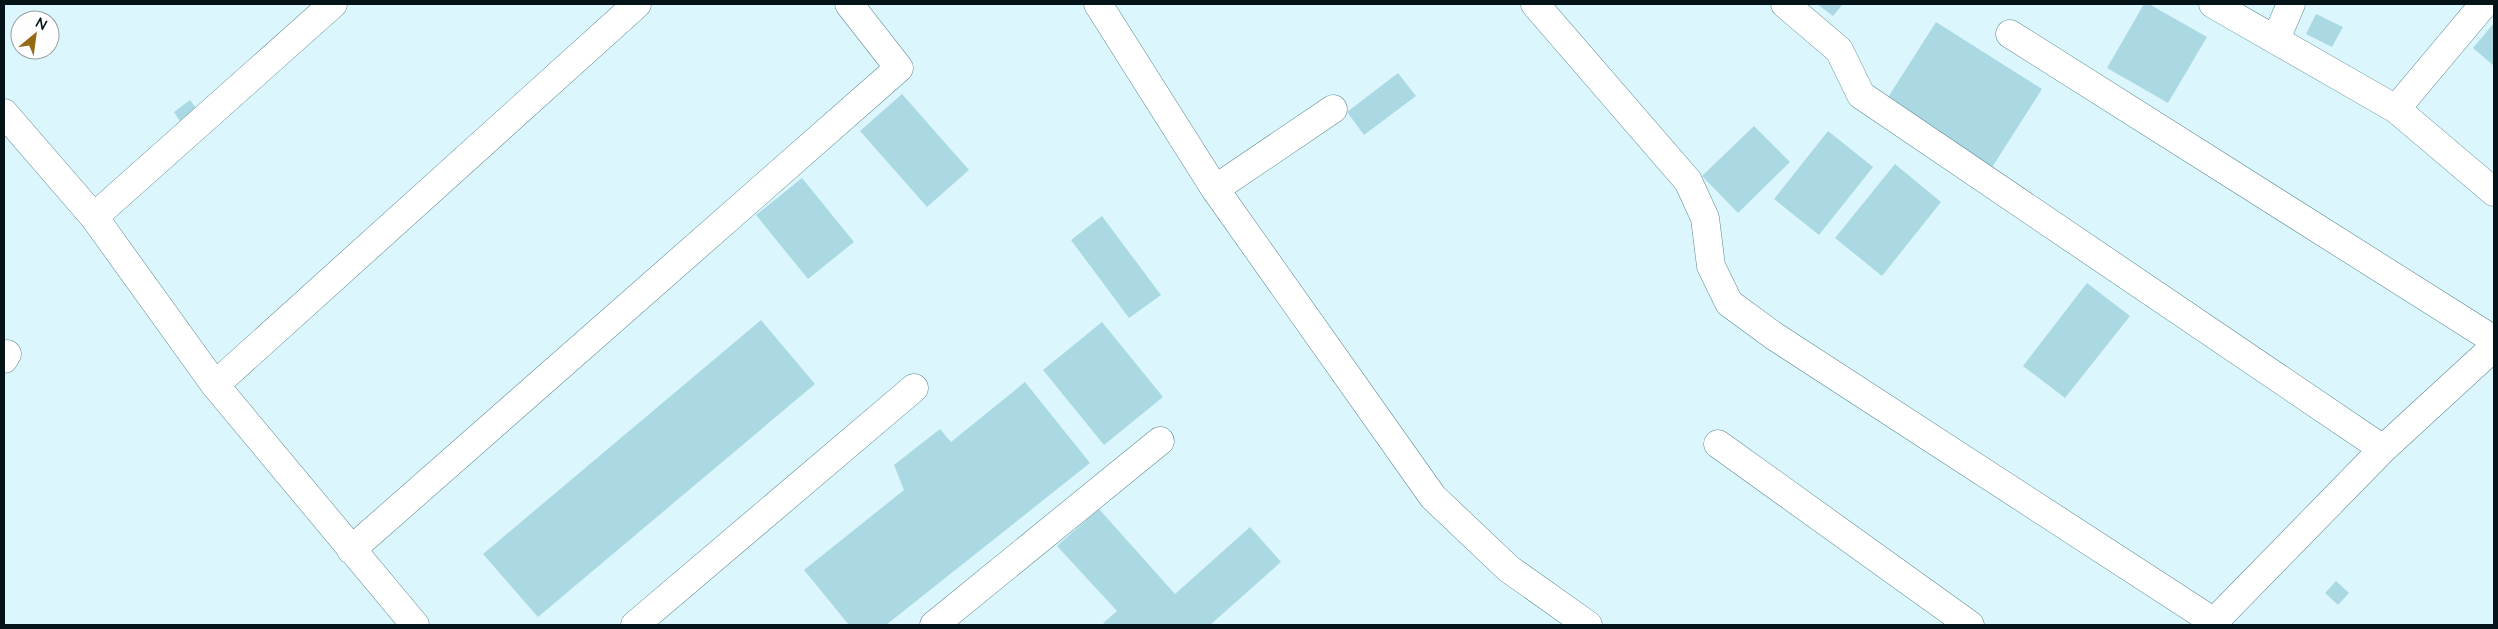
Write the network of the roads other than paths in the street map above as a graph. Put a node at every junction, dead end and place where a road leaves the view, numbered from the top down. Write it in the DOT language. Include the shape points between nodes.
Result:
graph roads {
  1 [pos="333,4"];
  2 [pos="637,4"];
  3 [pos="849,4"];
  4 [pos="1098,4"];
  5 [pos="1536,4"];
  6 [pos="1784,4"];
  7 [pos="2213,4"];
  8 [pos="2291,4"];
  9 [pos="2484,4"];
  10 [pos="2010,34"];
  11 [pos="2276,39"];
  12 [pos="1333,109"];
  13 [pos="2396,109"];
  14 [pos="4,113"];
  15 [pos="1215,188"];
  16 [pos="2494,192"];
  17 [pos="94,217"];
  18 [pos="2494,340"];
  19 [pos="2494,347"];
  20 [pos="215,385"];
  21 [pos="914,388"];
  22 [pos="1160,441"];
  23 [pos="1718,444"];
  24 [pos="2383,449"];
  25 [pos="351,550"];
  26 [pos="2213,624"];
  27 [pos="416,625"];
  28 [pos="635,625"];
  29 [pos="934,625"];
  30 [pos="1588,625"];
  31 [pos="1970,625"];
  1 -- 17 [label="street"];
  2 -- 20 [label="street"];
  3 -- 25 [label="street" via="899,68"];
  4 -- 15 [label="street"];
  5 -- 26 [label="street" via="1688,181 1705,218 1711,266 1729,303 1774,336"];
  6 -- 24 [label="street" via="1839,50 1861,96"];
  7 -- 11 [label="street"];
  8 -- 11 [label="street"];
  9 -- 13 [label="street"];
  10 -- 18 [label="street"];
  11 -- 13 [label="street"];
  12 -- 15 [label="street"];
  13 -- 16 [label="street"];
  14 -- 17 [label="street"];
  15 -- 30 [label="street" via="1433,497 1509,569"];
  17 -- 20 [label="street"];
  19 -- 24 [label="street"];
  20 -- 25 [label="street"];
  21 -- 28 [label="street"];
  22 -- 29 [label="street"];
  23 -- 31 [label="street"];
  24 -- 26 [label="street"];
  25 -- 27 [label="street"];
}
